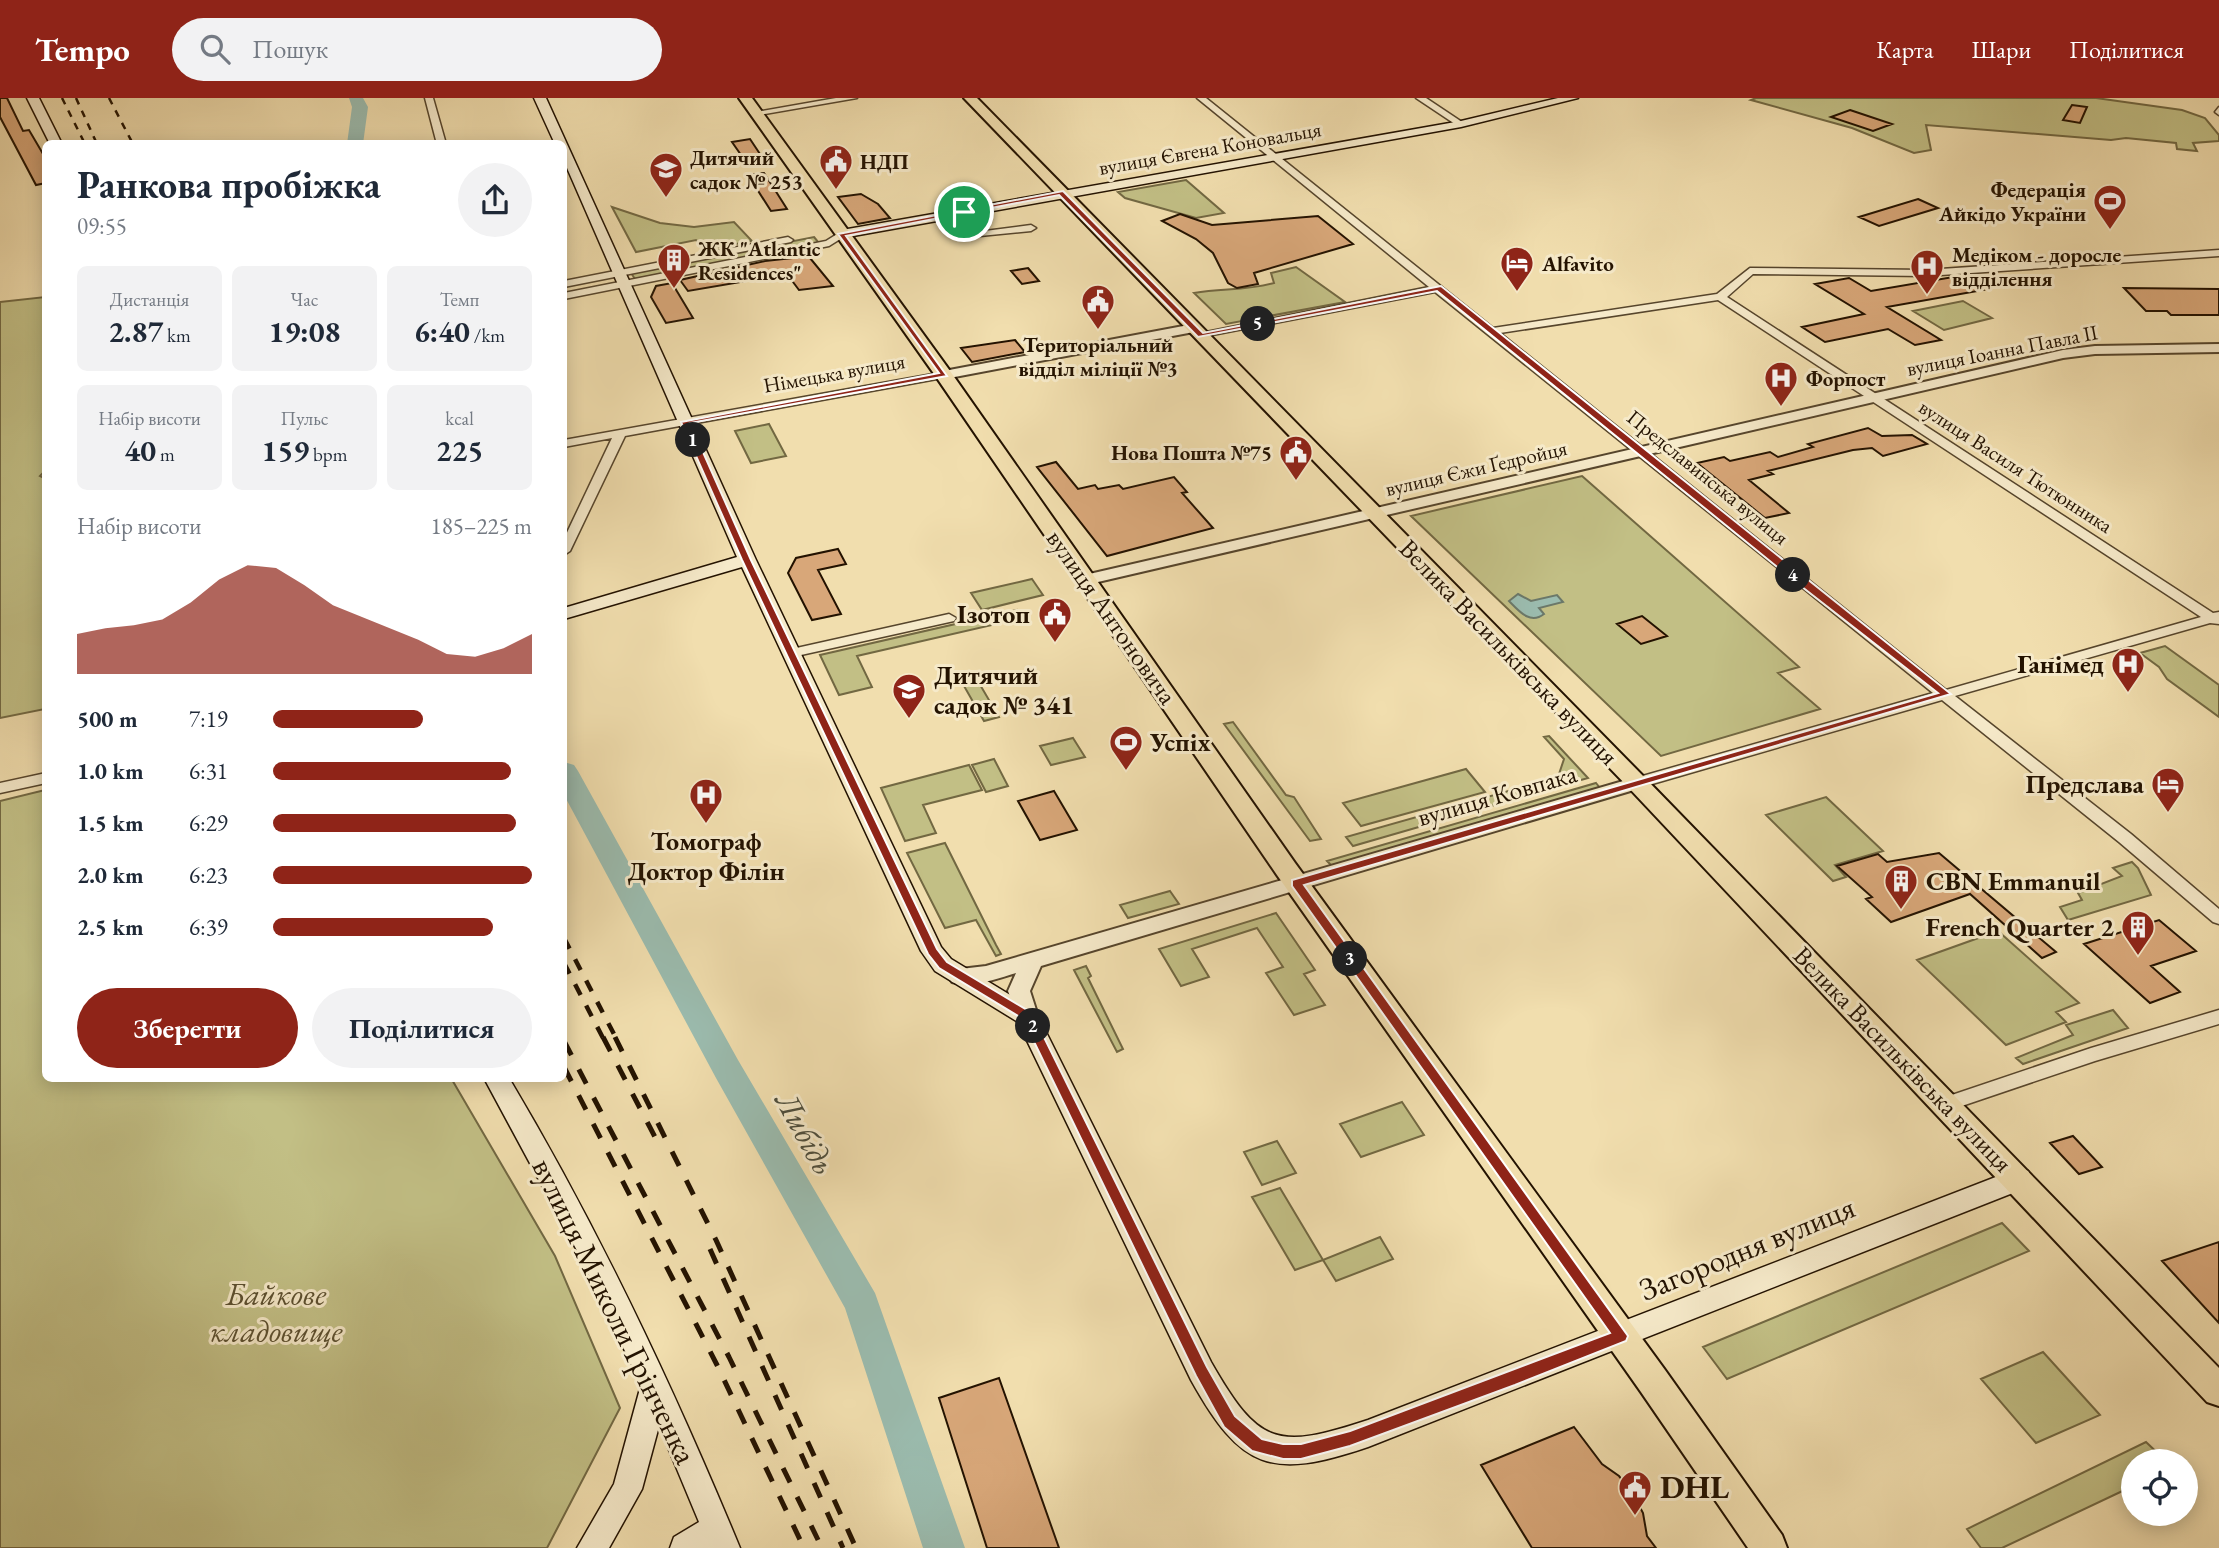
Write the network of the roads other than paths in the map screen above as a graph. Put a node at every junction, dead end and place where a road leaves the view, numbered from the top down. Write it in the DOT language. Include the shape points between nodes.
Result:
graph roads {
  1 [pos="33,98"];
  2 [pos="429,98"];
  3 [pos="540,98"];
  4 [pos="744,98"];
  5 [pos="853,98"];
  6 [pos="970,98"];
  7 [pos="1201,98"];
  8 [pos="1420,98"];
  9 [pos="1572,98"];
  10 [pos="754,113"];
  11 [pos="1461,124"];
  12 [pos="54,140"];
  13 [pos="441,140"];
  14 [pos="559,140"];
  15 [pos="567,156"];
  16 [pos="1274,156"];
  17 [pos="1061,193"];
  18 [pos="964,212"];
  19 [pos="1031,228"];
  20 [pos="840,232"];
  21 [pos="2219,253"];
  22 [pos="621,279"];
  23 [pos="567,284"];
  24 [pos="1438,288"];
  25 [pos="567,295"];
  26 [pos="1720,297"];
  27 [pos="1494,331"];
  28 [pos="1198,332"];
  29 [pos="2219,348"];
  30 [pos="944,374"];
  31 [pos="1877,397"];
  32 [pos="685,422"];
  33 [pos="620,434"];
  34 [pos="567,443"];
  35 [pos="1641,453"];
  36 [pos="1372,513"];
  37 [pos="567,545"];
  38 [pos="747,560"];
  39 [pos="1085,580"];
  40 [pos="567,613"];
  41 [pos="949,618"];
  42 [pos="2216,619"];
  43 [pos="792,653"];
  44 [pos="1946,694"];
  45 [pos="42,779"];
  46 [pos="1637,783"];
  47 [pos="0,788"];
  48 [pos="1296,883"];
  49 [pos="2219,918"];
  50 [pos="1033,959"];
  51 [pos="959,976"];
  52 [pos="1027,1016"];
  53 [pos="2219,1017"];
  54 [pos="498,1082"];
  55 [pos="1947,1104"];
  56 [pos="2019,1179"];
  57 [pos="1620,1336"];
  58 [pos="656,1384"];
  59 [pos="2219,1391"];
  60 [pos="721,1539"];
  61 [pos="592,1548"];
  62 [pos="685,1548"];
  63 [pos="1769,1548"];
  1 -- 12 [label="main road"];
  2 -- 13 [label="street"];
  3 -- 14 [label="main road"];
  4 -- 10 [label="main road, вулиця Антоновича"];
  5 -- 10 [label="street"];
  6 -- 17 [label="main road, Велика Васильківська вулиця"];
  7 -- 16 [label="street, Предславинська вулиця"];
  8 -- 11 [label="street"];
  9 -- 11 [label="main road, вулиця Євгена Коновальця"];
  10 -- 20 [label="main road, вулиця Антоновича"];
  11 -- 16 [label="main road, вулиця Євгена Коновальця"];
  15 -- 22 [label="main road"];
  16 -- 17 [label="main road, вулиця Євгена Коновальця"];
  16 -- 24 [label="street, Предславинська вулиця"];
  17 -- 18 [label="main road, вулиця Євгена Коновальця"];
  17 -- 28 [label="main road, Велика Васильківська вулиця"];
  18 -- 19 [label="street" via="983,234"];
  18 -- 20 [label="main road, вулиця Євгена Коновальця"];
  20 -- 22 [label="street" via="829,243"];
  20 -- 30 [label="main road, вулиця Антоновича"];
  21 -- 26 [label="street" via="1926,273 1750,271"];
  22 -- 23 [label="street"];
  22 -- 25 [label="street"];
  22 -- 32 [label="main road"];
  24 -- 27 [label="street, Предславинська вулиця"];
  24 -- 28 [label="street, Німецька вулиця"];
  26 -- 27 [label="street"];
  26 -- 31 [label="street, вулиця Василя Тютюнника"];
  27 -- 35 [label="street, Предславинська вулиця"];
  28 -- 30 [label="street, Німецька вулиця"];
  28 -- 36 [label="main road, Велика Васильківська вулиця"];
  29 -- 31 [label="street, вулиця Іоанна Павла II" via="2079,352"];
  30 -- 32 [label="street, Німецька вулиця"];
  30 -- 39 [label="main road, вулиця Антоновича"];
  31 -- 35 [label="street, вулиця Єжи Ґедройця"];
  31 -- 42 [label="street, вулиця Василя Тютюнника"];
  32 -- 33 [label="street, Німецька вулиця"];
  32 -- 38 [label="main road"];
  33 -- 34 [label="street, Німецька вулиця"];
  33 -- 37 [label="street"];
  35 -- 36 [label="street, вулиця Єжи Ґедройця"];
  35 -- 44 [label="street, Предславинська вулиця"];
  36 -- 39 [label="street, вулиця Єжи Ґедройця"];
  36 -- 46 [label="main road, Велика Васильківська вулиця"];
  38 -- 40 [label="main road"];
  38 -- 43 [label="main road"];
  39 -- 48 [label="main road, вулиця Антоновича"];
  41 -- 43 [label="street"];
  42 -- 44 [label="street, вулиця Ковпака"];
  43 -- 51 [label="main road" via="932,951"];
  44 -- 46 [label="street, вулиця Ковпака"];
  44 -- 49 [label="street, Предславинська вулиця"];
  45 -- 47 [label="street"];
  46 -- 48 [label="street, вулиця Ковпака"];
  46 -- 55 [label="main road, Велика Васильківська вулиця"];
  48 -- 50 [label="street, вулиця Ковпака"];
  48 -- 57 [label="main road, вулиця Антоновича"];
  50 -- 51 [label="street, вулиця Ковпака" via="986,974"];
  50 -- 52 [label="street" via="1019,991"];
  51 -- 52 [label="main road"];
  52 -- 57 [label="main road, Загородня вулиця" via="1201,1371 1230,1421 1258,1445 1301,1451 1350,1438"];
  53 -- 55 [label="street"];
  54 -- 58 [label="main road, вулиця Миколи Грінченка" via="589,1242"];
  55 -- 56 [label="main road, Велика Васильківська вулиця"];
  56 -- 57 [label="main road, Загородня вулиця"];
  56 -- 59 [label="main road, Велика Васильківська вулиця"];
  57 -- 63 [label="main road, вулиця Антоновича"];
  58 -- 60 [label="main road, вулиця Миколи Грінченка"];
  58 -- 61 [label="main road" via="627,1489"];
  60 -- 62 [label="main road"];
}
